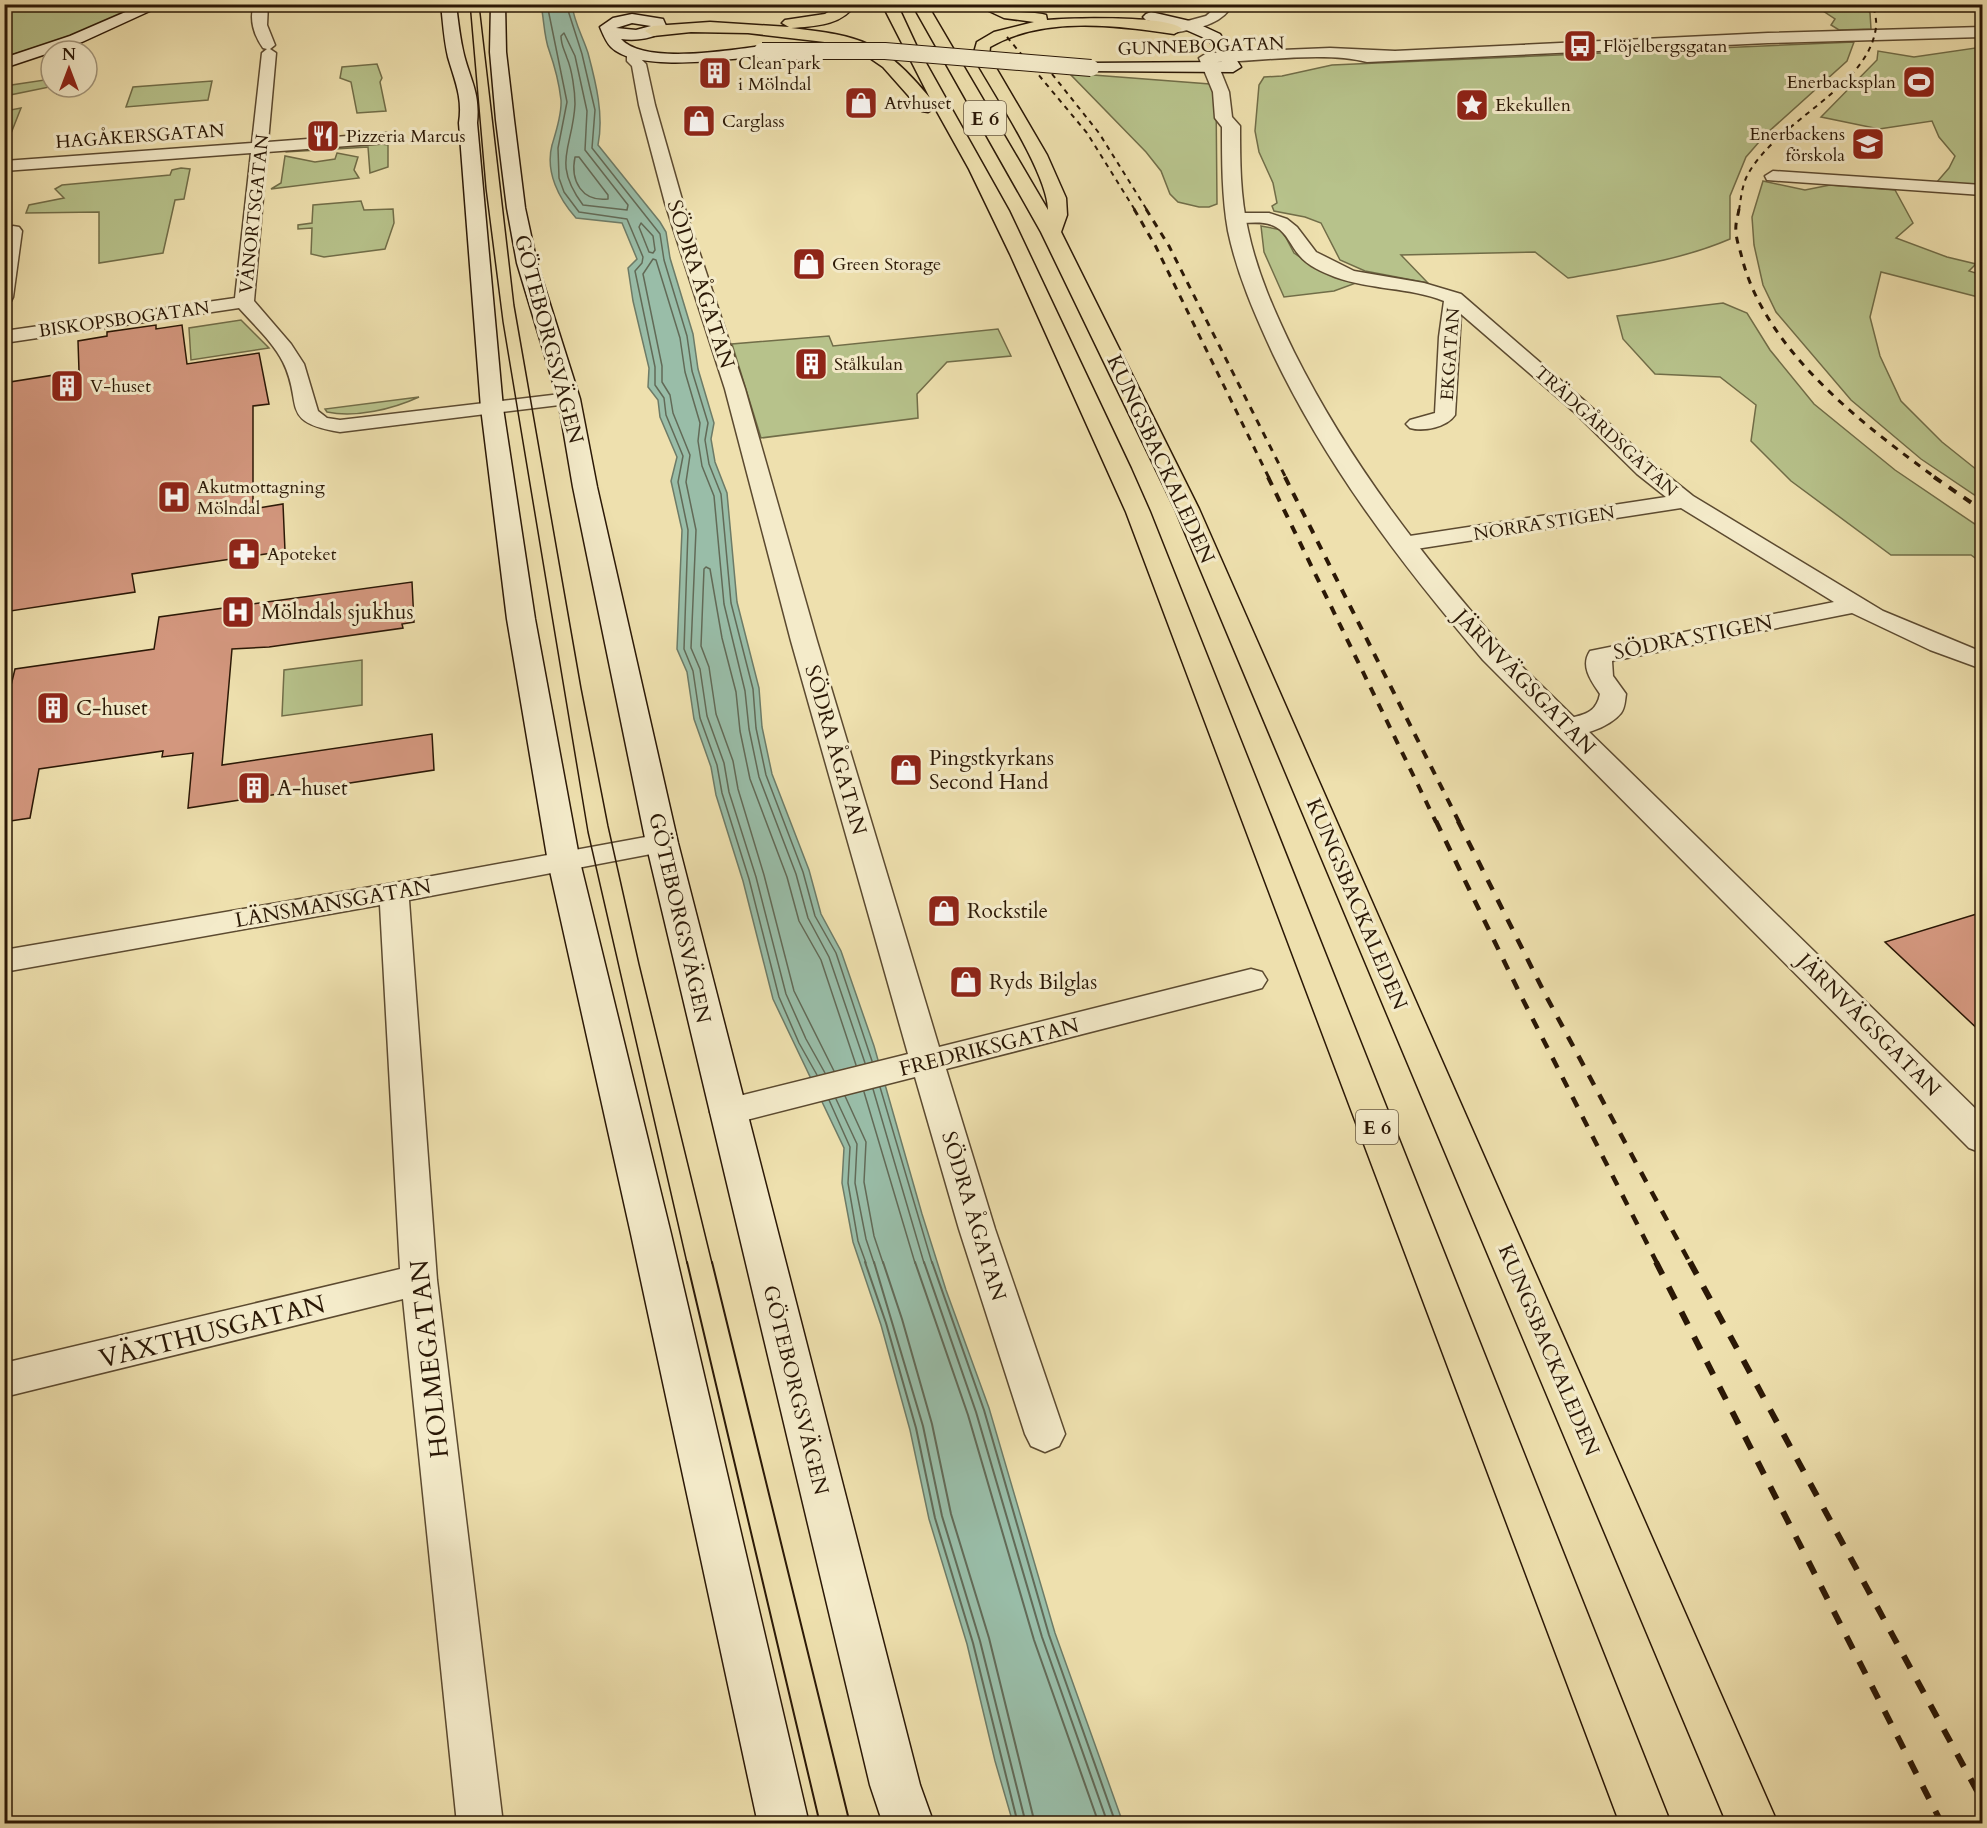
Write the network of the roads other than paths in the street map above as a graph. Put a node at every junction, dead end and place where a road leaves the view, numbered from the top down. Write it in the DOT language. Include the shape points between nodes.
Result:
graph roads {
  1 [pos="158,4"];
  2 [pos="261,4"];
  3 [pos="448,4"];
  4 [pos="498,4"];
  5 [pos="615,4"];
  6 [pos="849,4"];
  7 [pos="889,4"];
  8 [pos="919,4"];
  9 [pos="981,4"];
  10 [pos="1227,4"];
  11 [pos="1216,10"];
  12 [pos="1151,17"];
  13 [pos="626,20"];
  14 [pos="649,29"];
  15 [pos="612,32"];
  16 [pos="1983,32"];
  17 [pos="1179,35"];
  18 [pos="1215,37"];
  19 [pos="731,52"];
  20 [pos="636,58"];
  21 [pos="1230,62"];
  22 [pos="4,63"];
  23 [pos="1209,63"];
  24 [pos="1089,64"];
  25 [pos="1231,126"];
  26 [pos="387,138"];
  27 [pos="261,146"];
  28 [pos="4,166"];
  29 [pos="976,167"];
  30 [pos="1773,176"];
  31 [pos="1983,190"];
  32 [pos="1236,218"];
  33 [pos="13,231"];
  34 [pos="1052,232"];
  35 [pos="4,297"];
  36 [pos="1454,298"];
  37 [pos="244,302"];
  38 [pos="4,337"];
  39 [pos="569,399"];
  40 [pos="492,408"];
  41 [pos="1417,424"];
  42 [pos="1685,501"];
  43 [pos="1403,544"];
  44 [pos="1855,605"];
  45 [pos="1983,661"];
  46 [pos="1567,729"];
  47 [pos="662,843"];
  48 [pos="564,862"];
  49 [pos="394,893"];
  50 [pos="4,961"];
  51 [pos="1251,980"];
  52 [pos="916,1065"];
  53 [pos="727,1112"];
  54 [pos="1983,1138"];
  55 [pos="419,1280"];
  56 [pos="4,1380"];
  57 [pos="1045,1434"];
  58 [pos="774,1821"];
  59 [pos="480,1824"];
  60 [pos="909,1824"];
  61 [pos="1646,1824"];
  62 [pos="1753,1824"];
  1 -- 22 [label="main road" via="76,39"];
  2 -- 27 [label="street, VÄNORTSGATAN" via="260,30 269,49"];
  3 -- 40 [label="main road" via="470,108 471,171"];
  4 -- 39 [label="main road, GÖTEBORGSVÄGEN" via="498,52 516,208 527,263"];
  5 -- 13 [label="main road"];
  6 -- 14 [label="highway" via="831,17 799,22"];
  7 -- 29 [label="highway, KUNGSBACKALEDEN / E 6"];
  8 -- 34 [label="highway, KUNGSBACKALEDEN / E 6"];
  9 -- 12 [label="highway" via="994,11 1026,17"];
  10 -- 11 [label="street" via="1225,10"];
  11 -- 17 [label="street"];
  11 -- 18 [label="street"];
  12 -- 17 [label="main road"];
  13 -- 14 [label="main road"];
  13 -- 15 [label="main road" via="610,25 608,29"];
  14 -- 15 [label="main road"];
  14 -- 19 [label="main road, GUNNEBOGATAN" via="639,40 656,48"];
  14 -- 29 [label="highway" via="744,27 823,36 861,46 890,67 921,98"];
  15 -- 20 [label="main road" via="618,45"];
  16 -- 21 [label="main road, GUNNEBOGATAN" via="1779,37"];
  17 -- 18 [label="main road"];
  17 -- 23 [label="main road, GUNNEBOGATAN"];
  17 -- 23 [label="main road" via="1197,42"];
  17 -- 24 [label="main road, GUNNEBOGATAN"];
  17 -- 34 [label="highway" via="1135,24 1048,25 1011,30 983,45 981,56 987,69 1038,156 1057,198"];
  18 -- 21 [label="main road"];
  19 -- 20 [label="main road"];
  19 -- 24 [label="main road, GUNNEBOGATAN, bridge" via="843,49"];
  20 -- 52 [label="street, SÖDRA ÅGATAN" via="674,203 738,396"];
  21 -- 23 [label="main road, GUNNEBOGATAN"];
  21 -- 25 [label="main road, JÄRNVÄGSGATAN" via="1236,81 1238,118"];
  23 -- 24 [label="main road, GUNNEBOGATAN"];
  23 -- 25 [label="main road, JÄRNVÄGSGATAN" via="1221,92 1224,118"];
  25 -- 32 [label="main road, JÄRNVÄGSGATAN"];
  26 -- 27 [label="street, HAGÅKERSGATAN"];
  27 -- 28 [label="street, HAGÅKERSGATAN"];
  27 -- 37 [label="street, VÄNORTSGATAN"];
  29 -- 61 [label="highway, KUNGSBACKALEDEN / E 6" via="1053,320 1138,512"];
  30 -- 31 [label="street"];
  32 -- 36 [label="street, TRÄDGÅRDSGATAN" via="1271,220 1286,226 1303,252 1346,274 1428,289"];
  32 -- 43 [label="main road, JÄRNVÄGSGATAN" via="1261,305 1298,385 1340,455"];
  33 -- 35 [label="street"];
  34 -- 62 [label="highway, KUNGSBACKALEDEN / E 6" via="1187,509"];
  36 -- 41 [label="street, EKGATAN" via="1445,415"];
  36 -- 42 [label="street, TRÄDGÅRDSGATAN"];
  37 -- 38 [label="street, BISKOPSBOGATAN"];
  37 -- 40 [label="street, VÄNORTSGATAN" via="284,348 301,382 308,414 321,423 340,426"];
  39 -- 40 [label="street, VÄNORTSGATAN"];
  39 -- 47 [label="main road, GÖTEBORGSVÄGEN"];
  40 -- 48 [label="main road" via="521,619"];
  42 -- 43 [label="street, NORRA STIGEN"];
  42 -- 44 [label="street, TRÄDGÅRDSGATAN"];
  43 -- 46 [label="main road, JÄRNVÄGSGATAN" via="1492,654"];
  44 -- 45 [label="street, TRÄDGÅRDSGATAN"];
  44 -- 46 [label="street, SÖDRA STIGEN" via="1599,656 1600,676 1613,694 1610,709 1599,718"];
  46 -- 54 [label="main road, JÄRNVÄGSGATAN"];
  47 -- 48 [label="street, LÄNSMANSGATAN"];
  47 -- 53 [label="main road, GÖTEBORGSVÄGEN"];
  48 -- 49 [label="street, LÄNSMANSGATAN"];
  48 -- 58 [label="main road" via="654,1245"];
  49 -- 50 [label="street, LÄNSMANSGATAN"];
  49 -- 55 [label="street, HOLMEGATAN"];
  51 -- 52 [label="street, FREDRIKSGATAN"];
  52 -- 53 [label="street, FREDRIKSGATAN"];
  52 -- 57 [label="street, SÖDRA ÅGATAN" via="977,1229"];
  53 -- 60 [label="main road, GÖTEBORGSVÄGEN" via="895,1785"];
  55 -- 56 [label="street, VÄXTHUSGATAN"];
  55 -- 59 [label="street, HOLMEGATAN"];
}
